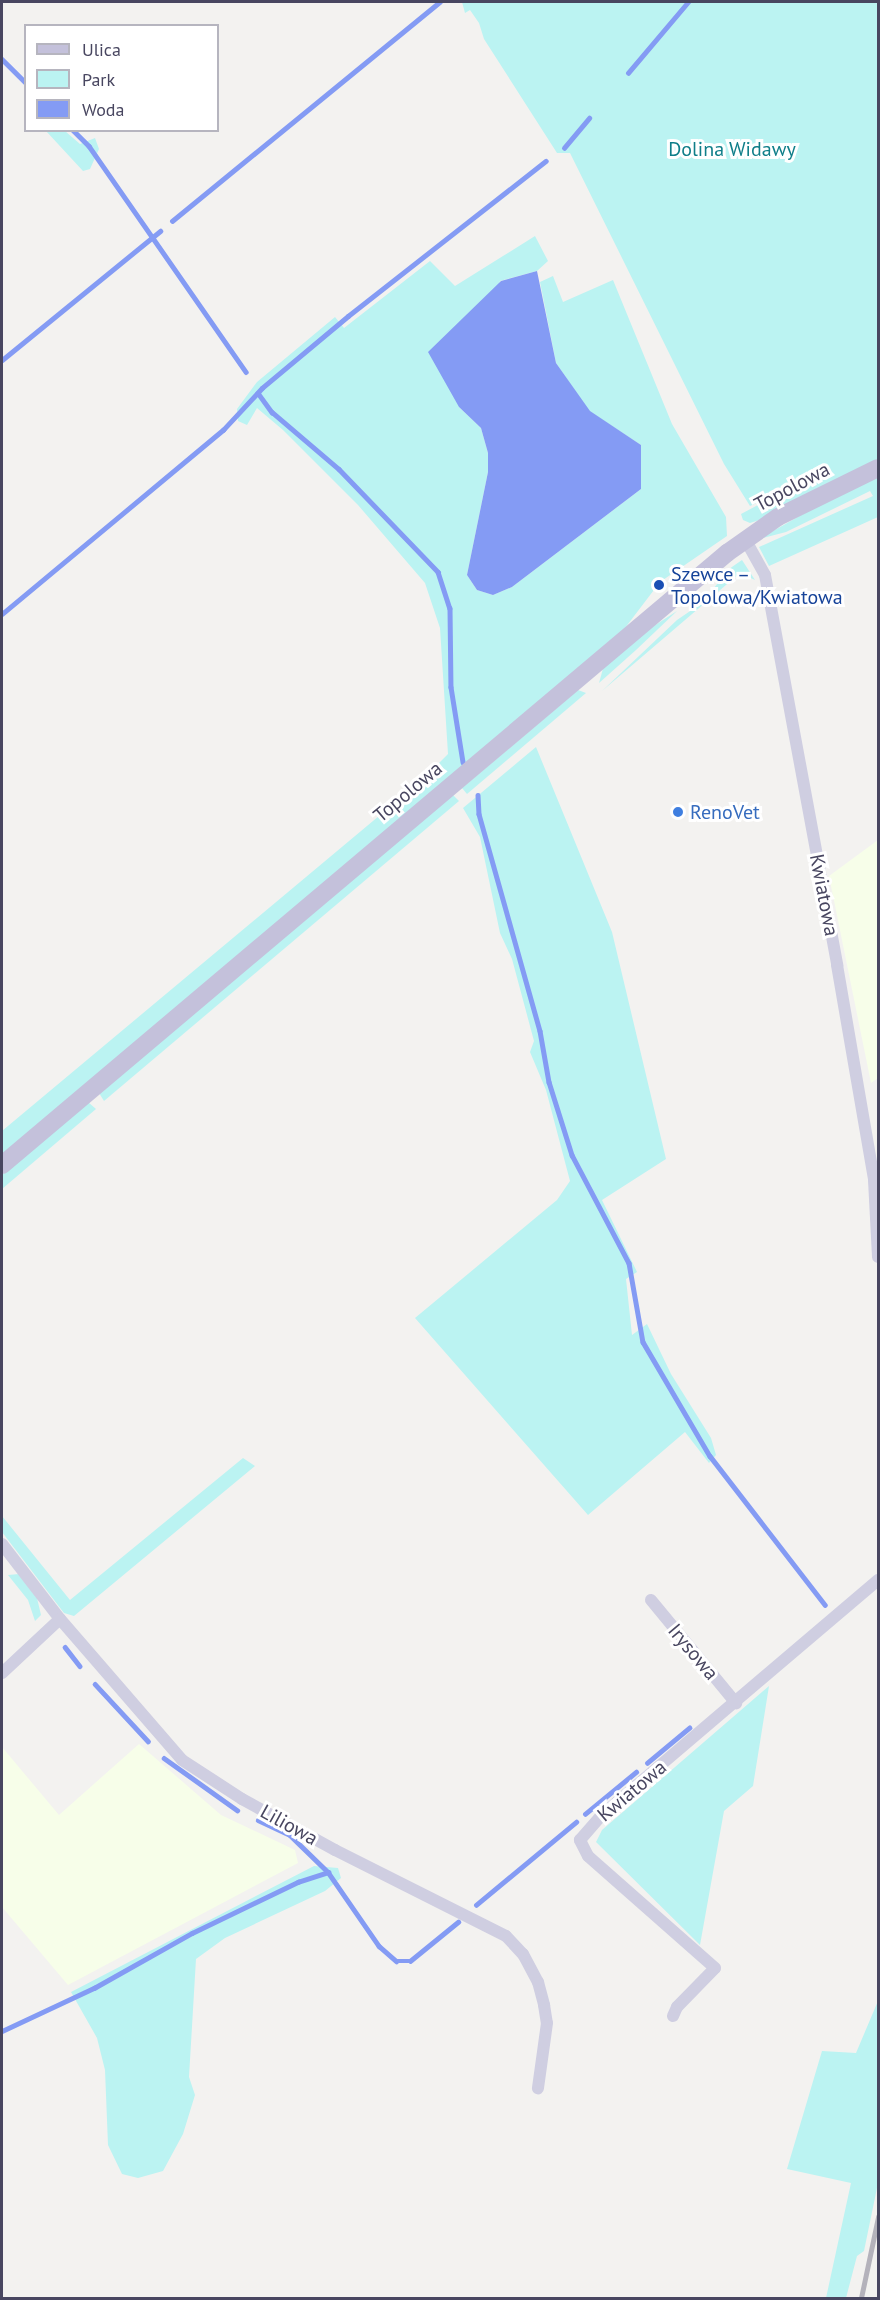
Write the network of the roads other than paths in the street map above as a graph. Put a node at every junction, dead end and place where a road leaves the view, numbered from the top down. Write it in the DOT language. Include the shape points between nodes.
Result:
graph roads {
  1 [pos="879,468"];
  2 [pos="745,539"];
  3 [pos="2,1165"];
  4 [pos="879,1257"];
  5 [pos="2,1544"];
  6 [pos="879,1580"];
  7 [pos="651,1600"];
  8 [pos="60,1619"];
  9 [pos="2,1672"];
  10 [pos="736,1703"];
  11 [pos="673,2016"];
  12 [pos="538,2088"];
  1 -- 2 [label="main road, Topolowa" via="778,517"];
  2 -- 3 [label="main road, Topolowa"];
  2 -- 4 [label="street, Kwiatowa" via="765,575 834,944 874,1180"];
  5 -- 8 [label="street, Liliowa"];
  6 -- 10 [label="street, Kwiatowa"];
  7 -- 10 [label="street, Irysowa"];
  8 -- 9 [label="street"];
  8 -- 12 [label="street, Liliowa" via="182,1760 242,1799 335,1850 506,1936 523,1954 538,1982 544,2005 547,2023"];
  10 -- 11 [label="street, Kwiatowa" via="603,1814 580,1840 588,1856 715,1968"];
}
